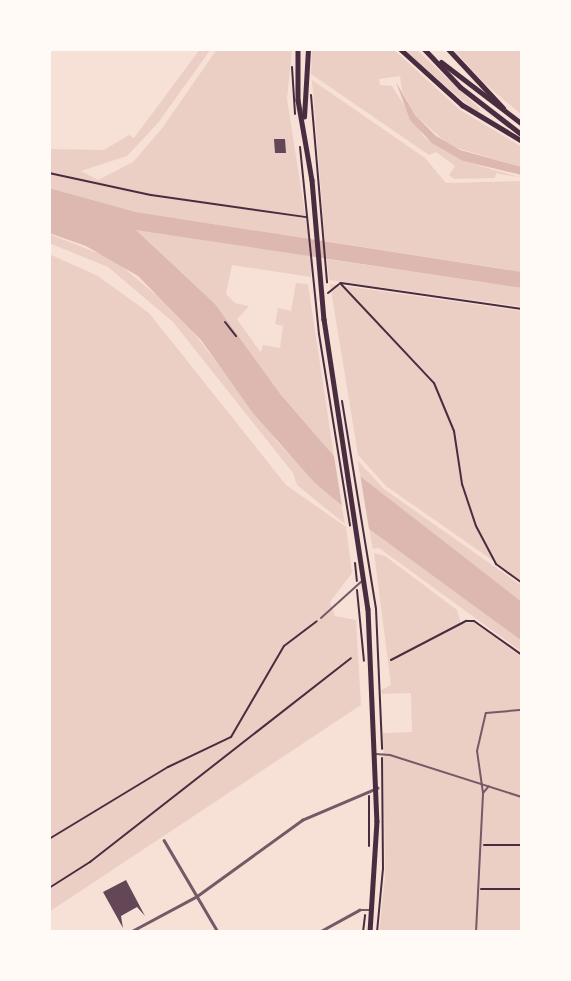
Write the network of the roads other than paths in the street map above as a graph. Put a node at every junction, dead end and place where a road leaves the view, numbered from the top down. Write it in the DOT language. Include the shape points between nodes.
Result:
graph roads {
  1 [pos="298,49"];
  2 [pos="308,49"];
  3 [pos="400,49"];
  4 [pos="425,49"];
  5 [pos="448,49"];
  6 [pos="512,118"];
  7 [pos="304,121"];
  8 [pos="522,124"];
  9 [pos="522,135"];
  10 [pos="522,141"];
  11 [pos="366,581"];
  12 [pos="321,618"];
  13 [pos="522,710"];
  14 [pos="376,754"];
  15 [pos="479,782"];
  16 [pos="489,785"];
  17 [pos="377,788"];
  18 [pos="483,793"];
  19 [pos="522,797"];
  20 [pos="164,839"];
  21 [pos="197,896"];
  22 [pos="373,911"];
  23 [pos="321,931"];
  24 [pos="130,932"];
  25 [pos="218,932"];
  26 [pos="370,932"];
  27 [pos="476,932"];
  1 -- 7 [label="main road" via="298,100"];
  2 -- 7 [label="main road"];
  3 -- 10 [label="highway" via="462,105"];
  4 -- 6 [label="highway"];
  4 -- 9 [label="highway" via="460,87"];
  5 -- 6 [label="highway"];
  6 -- 8 [label="highway"];
  7 -- 11 [label="main road" via="320,275"];
  11 -- 12 [label="lane" via="357,583"];
  11 -- 14 [label="main road"];
  13 -- 15 [label="lane" via="486,713 477,751"];
  14 -- 15 [label="lane"];
  14 -- 17 [label="main road"];
  15 -- 16 [label="lane"];
  15 -- 18 [label="lane"];
  16 -- 18 [label="lane"];
  16 -- 19 [label="lane"];
  17 -- 21 [label="street" via="302,820"];
  17 -- 22 [label="main road"];
  18 -- 27 [label="lane"];
  20 -- 21 [label="street"];
  21 -- 24 [label="street"];
  21 -- 25 [label="street"];
  22 -- 23 [label="street"];
  22 -- 26 [label="main road"];
}
